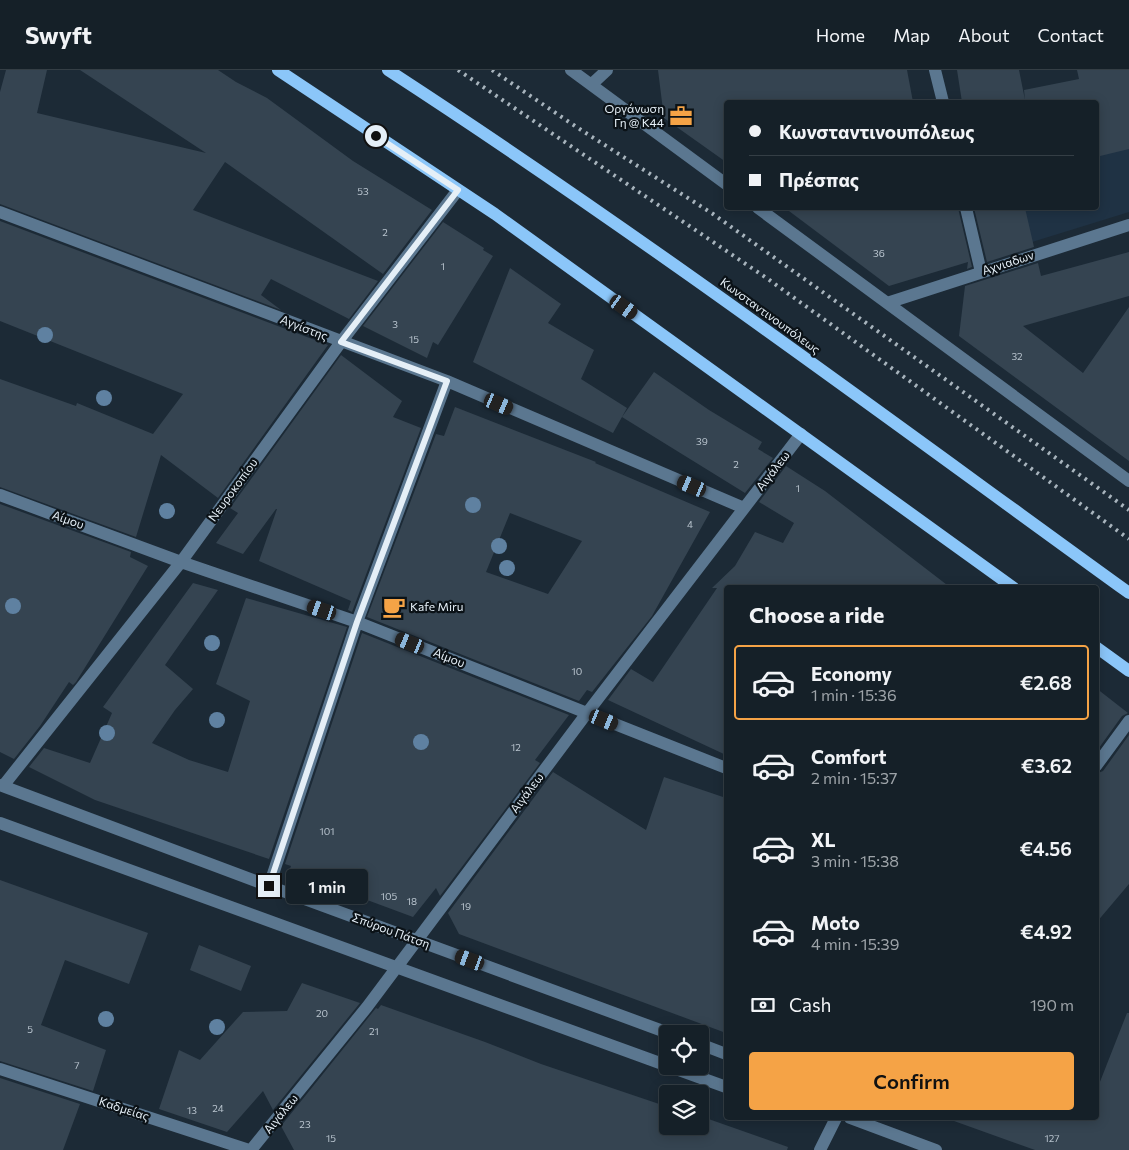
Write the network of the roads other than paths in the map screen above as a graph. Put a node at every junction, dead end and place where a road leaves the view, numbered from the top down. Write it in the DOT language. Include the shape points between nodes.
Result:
graph roads {
  1 [pos="278,70"];
  2 [pos="388,70"];
  3 [pos="571,70"];
  4 [pos="607,70"];
  5 [pos="935,70"];
  6 [pos="592,84"];
  7 [pos="942,100"];
  8 [pos="724,183"];
  9 [pos="458,190"];
  10 [pos="761,210"];
  11 [pos="966,210"];
  12 [pos="0,212"];
  13 [pos="1129,225"];
  14 [pos="981,272"];
  15 [pos="887,303"];
  16 [pos="341,342"];
  17 [pos="447,381"];
  18 [pos="801,434"];
  19 [pos="1129,481"];
  20 [pos="0,495"];
  21 [pos="744,508"];
  22 [pos="181,562"];
  23 [pos="1010,585"];
  24 [pos="1129,593"];
  25 [pos="357,622"];
  26 [pos="1099,649"];
  27 [pos="1129,671"];
  28 [pos="587,713"];
  29 [pos="1129,722"];
  30 [pos="1099,762"];
  31 [pos="724,767"];
  32 [pos="2,785"];
  33 [pos="0,823"];
  34 [pos="269,886"];
  35 [pos="417,941"];
  36 [pos="396,967"];
  37 [pos="659,1030"];
  38 [pos="709,1047"];
  39 [pos="724,1053"];
  40 [pos="659,1063"];
  41 [pos="0,1069"];
  42 [pos="693,1075"];
  43 [pos="724,1086"];
  44 [pos="835,1120"];
  45 [pos="855,1120"];
  46 [pos="250,1150"];
  47 [pos="820,1150"];
  48 [pos="936,1150"];
  1 -- 9 [label="main road"];
  2 -- 24 [label="main road, Κωνσταντινουπόλεως" via="504,145 724,300"];
  3 -- 6 [label="street"];
  4 -- 6 [label="street"];
  5 -- 7 [label="street"];
  6 -- 8 [label="street"];
  9 -- 16 [label="street, Νευροκοπίου"];
  9 -- 18 [label="main road"];
  10 -- 15 [label="street"];
  11 -- 14 [label="street"];
  12 -- 16 [label="street, Αγγίστης"];
  13 -- 14 [label="street, Αχνιαδων"];
  14 -- 15 [label="street, Αχνιαδων"];
  15 -- 19 [label="street"];
  16 -- 17 [label="street, Αγγίστης"];
  16 -- 22 [label="street, Νευροκοπίου"];
  17 -- 21 [label="street, Αγγίστης"];
  17 -- 25 [label="street"];
  18 -- 21 [label="street, Αιγάλεω"];
  18 -- 23 [label="main road"];
  20 -- 22 [label="street, Αίμου"];
  21 -- 28 [label="street, Αιγάλεω"];
  22 -- 25 [label="street, Αίμου"];
  22 -- 32 [label="street, Νευροκοπίου"];
  25 -- 28 [label="street, Αίμου"];
  25 -- 34 [label="street"];
  26 -- 27 [label="main road"];
  28 -- 31 [label="street, Αίμου"];
  28 -- 35 [label="street, Αιγάλεω"];
  29 -- 30 [label="street"];
  32 -- 34 [label="street, Σπύρου Πάτση"];
  33 -- 36 [label="street"];
  34 -- 35 [label="street, Σπύρου Πάτση"];
  35 -- 36 [label="street, Αιγάλεω"];
  35 -- 37 [label="street, Σπύρου Πάτση"];
  36 -- 40 [label="street"];
  36 -- 46 [label="street, Αιγάλεω"];
  38 -- 39 [label="street"];
  41 -- 46 [label="street, Καδμείας"];
  42 -- 43 [label="street"];
  44 -- 47 [label="street"];
  45 -- 48 [label="street"];
}
